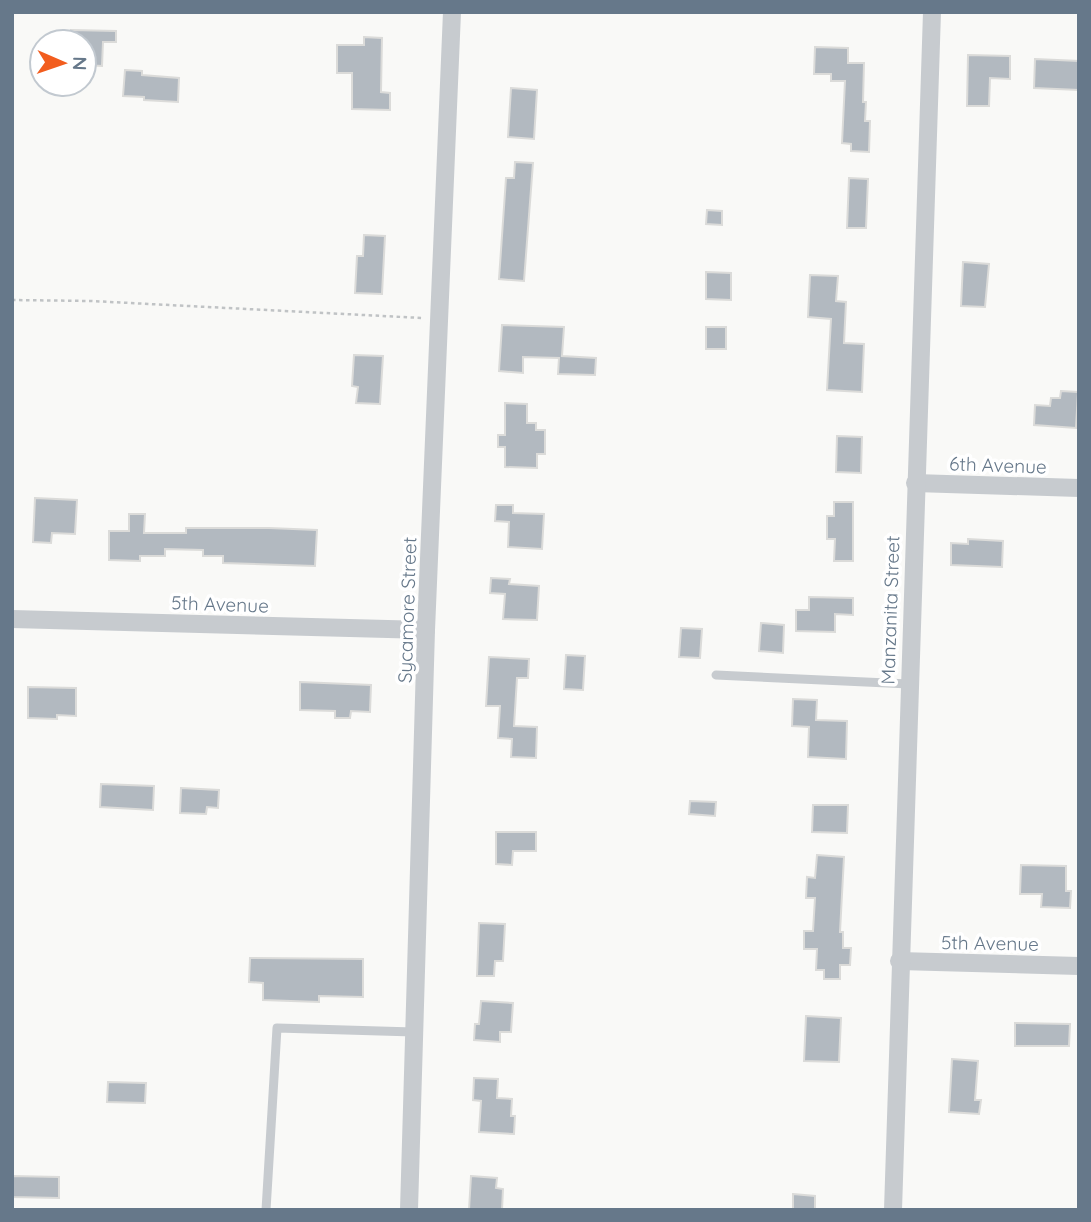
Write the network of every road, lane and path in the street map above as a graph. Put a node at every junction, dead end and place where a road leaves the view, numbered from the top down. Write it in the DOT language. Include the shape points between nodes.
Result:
graph roads {
  1 [pos="452,12"];
  2 [pos="932,12"];
  3 [pos="12,300"];
  4 [pos="439,319"];
  5 [pos="915,483"];
  6 [pos="1079,488"];
  7 [pos="12,619"];
  8 [pos="426,630"];
  9 [pos="716,674"];
  10 [pos="909,684"];
  11 [pos="900,961"];
  12 [pos="1079,966"];
  13 [pos="414,1032"];
  14 [pos="266,1210"];
  15 [pos="409,1210"];
  16 [pos="893,1210"];
  1 -- 4 [label="street, Sycamore Street"];
  2 -- 5 [label="street, Manzanita Street"];
  3 -- 4 [label="path"];
  4 -- 8 [label="street, Sycamore Street"];
  5 -- 6 [label="street, 6th Avenue"];
  5 -- 10 [label="street, Manzanita Street"];
  7 -- 8 [label="street, 5th Avenue"];
  8 -- 13 [label="street, Sycamore Street"];
  9 -- 10 [label="lane"];
  10 -- 11 [label="street, Manzanita Street"];
  11 -- 12 [label="street, 5th Avenue"];
  11 -- 16 [label="street, Manzanita Street"];
  13 -- 14 [label="lane" via="277,1028"];
  13 -- 15 [label="street, Sycamore Street"];
}
